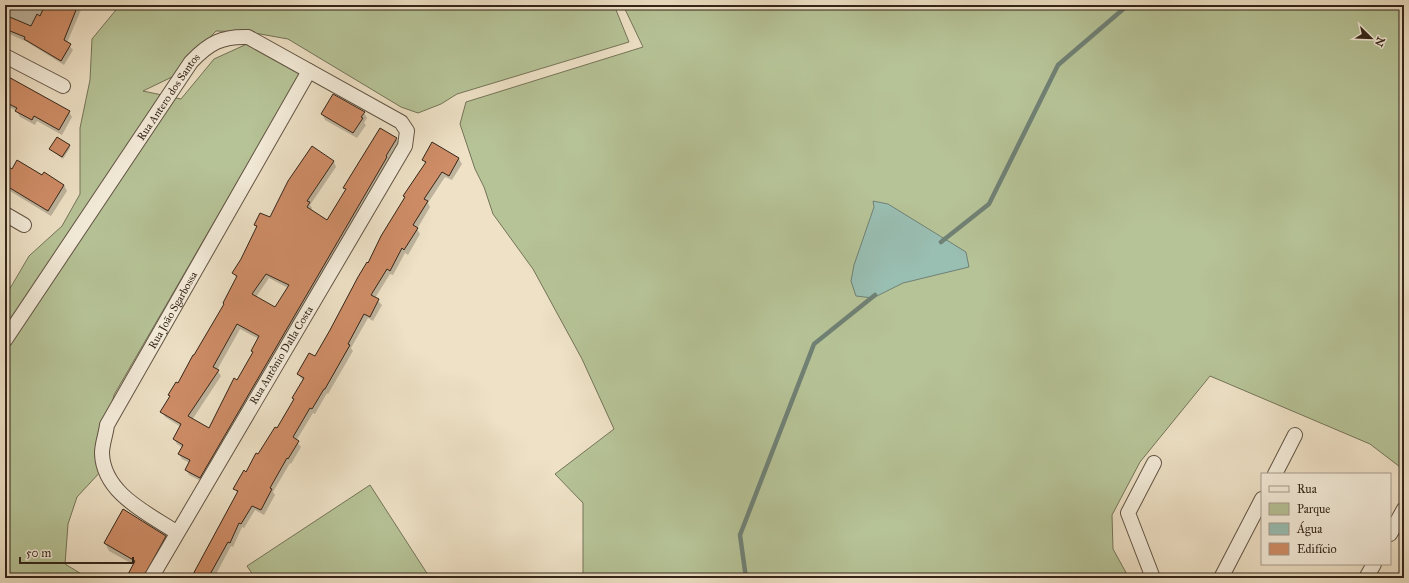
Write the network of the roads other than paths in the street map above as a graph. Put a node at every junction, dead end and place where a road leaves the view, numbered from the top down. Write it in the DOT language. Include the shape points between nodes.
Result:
graph roads {
  1 [pos="5,56"];
  2 [pos="310,71"];
  3 [pos="63,86"];
  4 [pos="407,131"];
  5 [pos="5,214"];
  6 [pos="24,225"];
  7 [pos="5,340"];
  8 [pos="1295,436"];
  9 [pos="1154,463"];
  10 [pos="1276,473"];
  11 [pos="1261,501"];
  12 [pos="1404,509"];
  13 [pos="176,532"];
  14 [pos="1391,532"];
  15 [pos="1373,565"];
  16 [pos="151,578"];
  17 [pos="1153,578"];
  18 [pos="1220,578"];
  19 [pos="1366,578"];
  1 -- 3 [label="street"];
  2 -- 4 [label="street, Rua Antero dos Santos" via="401,122"];
  2 -- 7 [label="street, Rua Antero dos Santos" via="248,37 232,37 204,49 191,62"];
  2 -- 13 [label="street, Rua João Sgarbossa" via="107,426 102,452 105,471 116,489"];
  4 -- 13 [label="street, Rua Antônio Dalla Costa" via="405,146"];
  5 -- 6 [label="street"];
  8 -- 10 [label="street"];
  9 -- 17 [label="street" via="1128,513"];
  11 -- 18 [label="street"];
  12 -- 14 [label="street"];
  13 -- 16 [label="street, Rua Antônio Dalla Costa"];
  15 -- 19 [label="street"];
}
